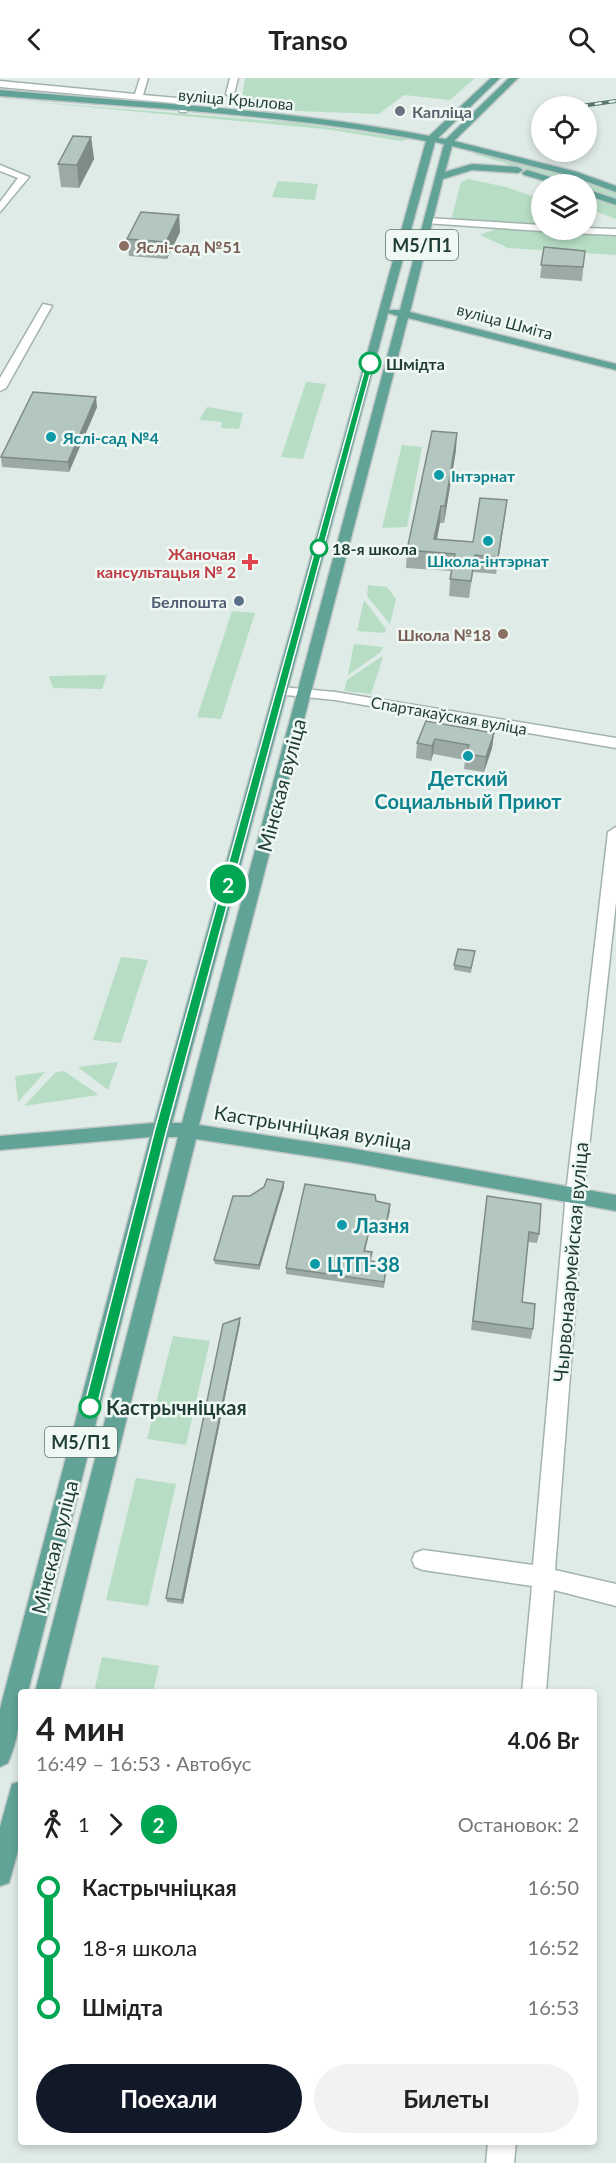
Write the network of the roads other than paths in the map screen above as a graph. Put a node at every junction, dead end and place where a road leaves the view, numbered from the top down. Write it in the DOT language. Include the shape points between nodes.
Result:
graph roads {
  1 [pos="62,78"];
  2 [pos="144,78"];
  3 [pos="234,78"];
  4 [pos="496,78"];
  5 [pos="514,78"];
  6 [pos="0,84"];
  7 [pos="58,90"];
  8 [pos="230,94"];
  9 [pos="3,98"];
  10 [pos="138,98"];
  11 [pos="183,110"];
  12 [pos="431,143"];
  13 [pos="448,146"];
  14 [pos="0,168"];
  15 [pos="518,170"];
  16 [pos="531,174"];
  17 [pos="21,175"];
  18 [pos="439,177"];
  19 [pos="0,179"];
  20 [pos="616,189"];
  21 [pos="597,196"];
  22 [pos="616,202"];
  23 [pos="0,209"];
  24 [pos="428,220"];
  25 [pos="531,227"];
  26 [pos="597,231"];
  27 [pos="616,232"];
  28 [pos="47,306"];
  29 [pos="384,312"];
  30 [pos="405,313"];
  31 [pos="616,367"];
  32 [pos="0,388"];
  33 [pos="281,691"];
  34 [pos="306,693"];
  35 [pos="616,743"];
  36 [pos="616,832"];
  37 [pos="613,871"];
  38 [pos="161,1129"];
  39 [pos="189,1131"];
  40 [pos="0,1143"];
  41 [pos="575,1193"];
  42 [pos="616,1203"];
  43 [pos="423,1560"];
  44 [pos="542,1577"];
  45 [pos="616,1595"];
  46 [pos="48,1689"];
  47 [pos="534,1689"];
  48 [pos="0,1755"];
  49 [pos="18,1804"];
  50 [pos="0,1874"];
  51 [pos="502,2145"];
  52 [pos="500,2163"];
  1 -- 7 [label="street"];
  2 -- 10 [label="street"];
  3 -- 8 [label="street"];
  4 -- 12 [label="main road"];
  5 -- 13 [label="main road"];
  6 -- 7 [label="street"];
  7 -- 10 [label="street"];
  9 -- 11 [label="main road, вуліца Крылова"];
  9 -- 12 [label="main road, вуліца Крылова"];
  10 -- 11 [label="street" via="177,102 185,106"];
  11 -- 12 [label="main road, вуліца Крылова" via="308,121"];
  12 -- 13 [label="main road"];
  12 -- 29 [label="main road, Мінская вуліца / М5/П1"];
  13 -- 15 [label="main road"];
  13 -- 18 [label="main road, Мінская вуліца / М5/П1"];
  13 -- 20 [label="main road" via="554,168"];
  14 -- 17 [label="street"];
  15 -- 16 [label="main road"];
  15 -- 18 [label="main road" via="472,167"];
  17 -- 19 [label="street"];
  17 -- 23 [label="street"];
  18 -- 24 [label="main road, Мінская вуліца / М5/П1"];
  21 -- 22 [label="main road"];
  24 -- 25 [label="street"];
  24 -- 30 [label="main road, Мінская вуліца / М5/П1"];
  26 -- 27 [label="street"];
  28 -- 32 [label="street"];
  29 -- 30 [label="main road, вуліца Шміта"];
  29 -- 33 [label="main road, Мінская вуліца / М5/П1"];
  30 -- 31 [label="main road, вуліца Шміта"];
  30 -- 34 [label="main road, Мінская вуліца / М5/П1"];
  33 -- 34 [label="street, Спартакаўская вуліца"];
  33 -- 38 [label="main road, Мінская вуліца / М5/П1"];
  34 -- 35 [label="street, Спартакаўская вуліца"];
  34 -- 39 [label="main road, Мінская вуліца / М5/П1"];
  36 -- 37 [label="street, Чырвонаармейская вуліца"];
  37 -- 41 [label="street, Чырвонаармейская вуліца"];
  38 -- 39 [label="main road, Кастрычніцкая вуліца"];
  38 -- 40 [label="main road, Кастрычніцкая вуліца"];
  38 -- 48 [label="main road, Мінская вуліца / М5/П1"];
  39 -- 41 [label="main road, Кастрычніцкая вуліца"];
  39 -- 46 [label="main road, Мінская вуліца / М5/П1"];
  41 -- 42 [label="main road, Кастрычніцкая вуліца"];
  41 -- 44 [label="street, Чырвонаармейская вуліца"];
  43 -- 44 [label="street"];
  44 -- 45 [label="street"];
  44 -- 47 [label="street, Чырвонаармейская вуліца"];
  49 -- 50 [label="main road"];
  51 -- 52 [label="street"];
}
